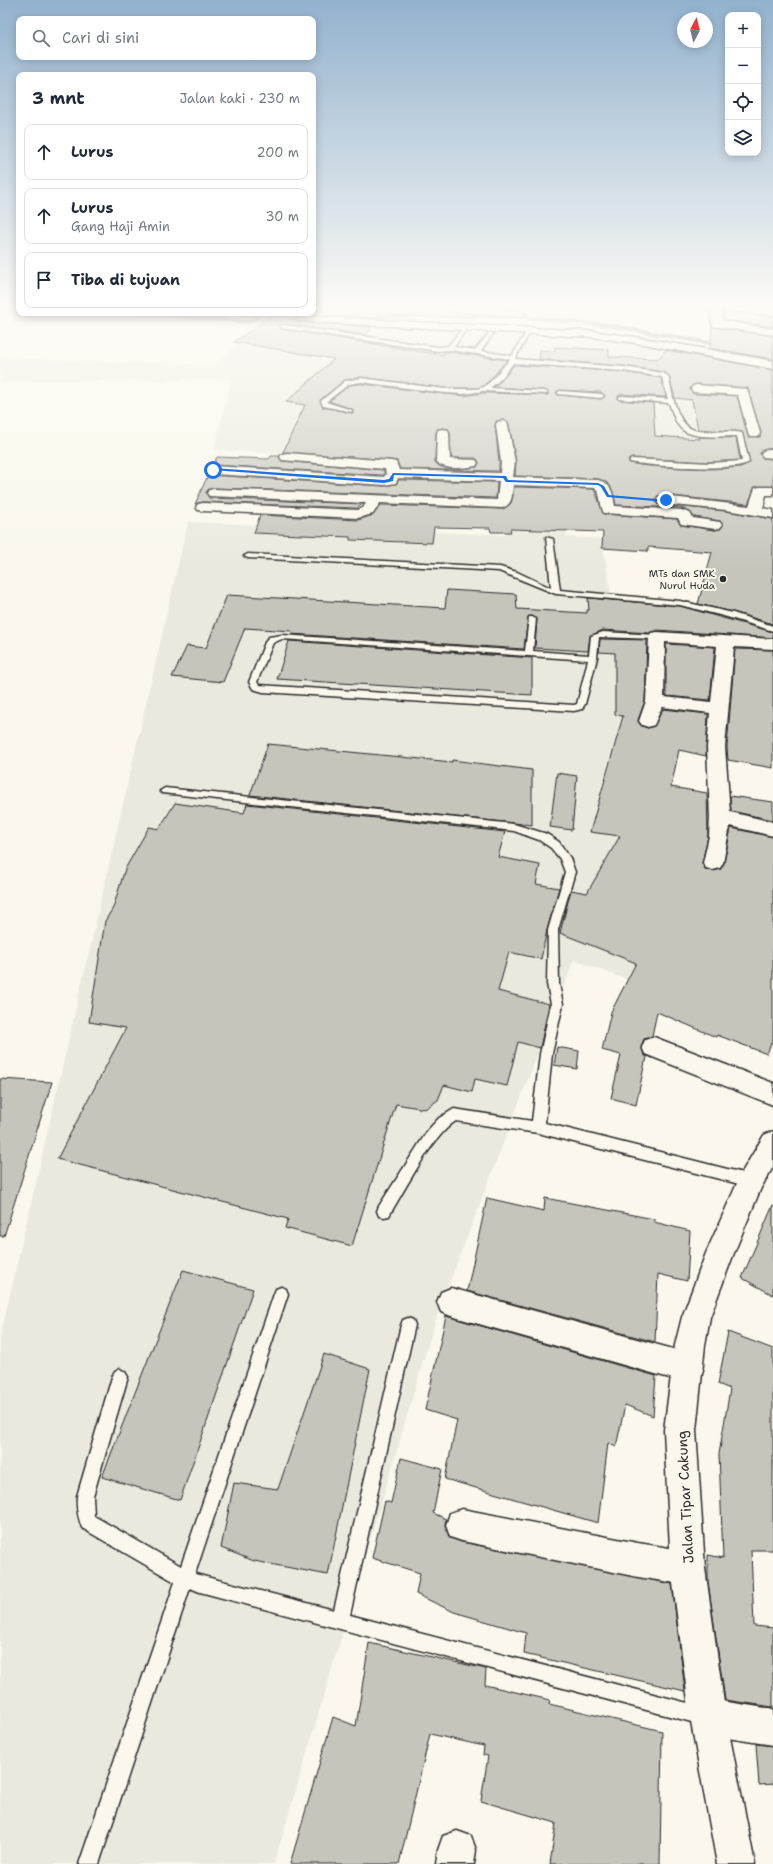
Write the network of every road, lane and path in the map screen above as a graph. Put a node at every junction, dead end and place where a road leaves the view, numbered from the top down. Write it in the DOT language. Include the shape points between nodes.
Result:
graph roads {
  1 [pos="332,395"];
  2 [pos="587,395"];
  3 [pos="670,395"];
  4 [pos="744,395"];
  5 [pos="601,396"];
  6 [pos="621,398"];
  7 [pos="672,401"];
  8 [pos="350,411"];
  9 [pos="502,425"];
  10 [pos="443,433"];
  11 [pos="740,434"];
  12 [pos="287,457"];
  13 [pos="632,461"];
  14 [pos="496,463"];
  15 [pos="213,470"];
  16 [pos="393,474"];
  17 [pos="418,474"];
  18 [pos="506,479"];
  19 [pos="486,490"];
  20 [pos="773,490"];
  21 [pos="214,493"];
  22 [pos="607,496"];
  23 [pos="375,499"];
  24 [pos="203,507"];
  25 [pos="755,511"];
  26 [pos="773,514"];
  27 [pos="715,525"];
  28 [pos="549,539"];
  29 [pos="248,556"];
  30 [pos="556,592"];
  31 [pos="532,619"];
  32 [pos="773,629"];
  33 [pos="656,637"];
  34 [pos="726,641"];
  35 [pos="773,644"];
  36 [pos="529,653"];
  37 [pos="593,658"];
  38 [pos="655,701"];
  39 [pos="720,709"];
  40 [pos="648,721"];
  41 [pos="165,791"];
  42 [pos="720,817"];
  43 [pos="773,829"];
  44 [pos="713,863"];
  45 [pos="654,1047"];
  46 [pos="773,1094"];
  47 [pos="538,1127"];
  48 [pos="773,1143"];
  49 [pos="751,1181"];
  50 [pos="384,1211"];
  51 [pos="281,1294"];
  52 [pos="451,1302"];
  53 [pos="408,1325"];
  54 [pos="688,1370"];
  55 [pos="120,1377"];
  56 [pos="462,1525"];
  57 [pos="688,1568"];
  58 [pos="185,1578"];
  59 [pos="340,1620"];
  60 [pos="708,1717"];
  61 [pos="773,1727"];
  62 [pos="90,1864"];
  63 [pos="736,1864"];
  1 -- 8 [label="lane" via="323,402"];
  2 -- 5 [label="lane"];
  3 -- 7 [label="lane"];
  4 -- 11 [label="street" via="760,432"];
  6 -- 7 [label="lane"];
  7 -- 11 [label="lane" via="676,415 685,430 697,433"];
  9 -- 14 [label="street"];
  10 -- 14 [label="street" via="445,463"];
  11 -- 13 [label="lane" via="746,460 744,463 713,465"];
  12 -- 16 [label="street" via="391,465"];
  14 -- 18 [label="street"];
  15 -- 16 [label="street" via="384,481 391,480"];
  16 -- 17 [label="street"];
  17 -- 18 [label="street"];
  17 -- 19 [label="street" via="420,486"];
  18 -- 22 [label="street" via="598,484 603,486"];
  18 -- 23 [label="street" via="502,504"];
  20 -- 25 [label="street" via="760,491"];
  21 -- 23 [label="street"];
  22 -- 25 [label="street"];
  22 -- 27 [label="street" via="609,510 682,514 686,521"];
  23 -- 24 [label="street" via="368,511 358,514"];
  25 -- 26 [label="street"];
  28 -- 30 [label="lane"];
  29 -- 30 [label="lane" via="500,568"];
  30 -- 32 [label="lane" via="680,603"];
  31 -- 36 [label="lane"];
  33 -- 34 [label="street"];
  33 -- 37 [label="lane" via="598,634 595,636"];
  33 -- 38 [label="street"];
  34 -- 35 [label="street"];
  34 -- 39 [label="street"];
  36 -- 37 [label="lane"];
  36 -- 37 [label="lane" via="282,637 269,642 253,682 256,687 263,688 574,708 581,704"];
  38 -- 39 [label="street"];
  38 -- 40 [label="street"];
  39 -- 42 [label="street" via="716,747"];
  41 -- 47 [label="lane" via="514,828 543,837 555,845 566,858 570,872 553,930 553,984 557,1004 546,1054"];
  42 -- 43 [label="street"];
  42 -- 44 [label="street"];
  45 -- 46 [label="street"];
  47 -- 49 [label="lane"];
  47 -- 50 [label="lane" via="454,1115 443,1122 433,1134"];
  48 -- 49 [label="street, Jalan Tipar Cakung"];
  49 -- 54 [label="street, Jalan Tipar Cakung" via="696,1317"];
  51 -- 58 [label="lane"];
  52 -- 54 [label="street"];
  53 -- 59 [label="lane"];
  54 -- 57 [label="street, Jalan Tipar Cakung" via="680,1430"];
  55 -- 58 [label="lane" via="83,1508 88,1522"];
  56 -- 57 [label="street"];
  57 -- 60 [label="street, Jalan Tipar Cakung"];
  58 -- 59 [label="lane"];
  58 -- 62 [label="lane"];
  59 -- 60 [label="lane"];
  60 -- 61 [label="street"];
  60 -- 63 [label="street, Jalan Tipar Cakung"];
}
